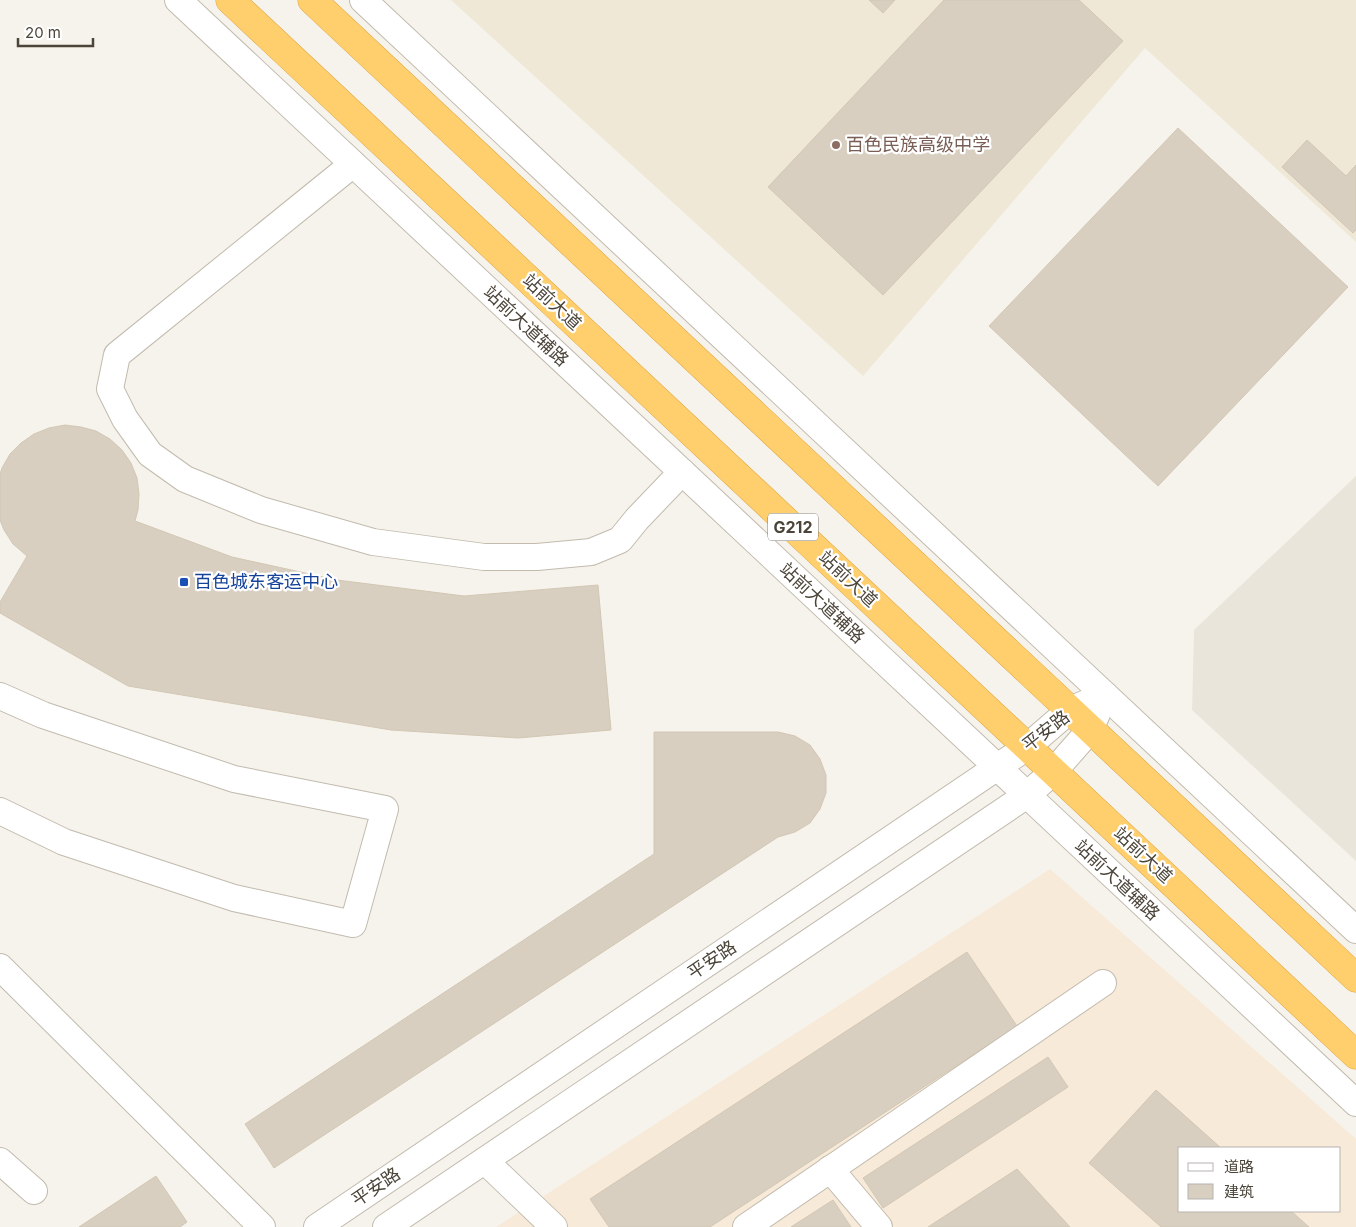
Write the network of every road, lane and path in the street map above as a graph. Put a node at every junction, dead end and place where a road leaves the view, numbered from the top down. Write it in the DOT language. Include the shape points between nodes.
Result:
graph roads {
  1 [pos="178,0"];
  2 [pos="230,0"];
  3 [pos="312,0"];
  4 [pos="363,0"];
  5 [pos="353,164"];
  6 [pos="682,472"];
  7 [pos="1105,695"];
  8 [pos="0,696"];
  9 [pos="1070,710"];
  10 [pos="1090,730"];
  11 [pos="1027,746"];
  12 [pos="997,767"];
  13 [pos="1054,771"];
  14 [pos="1027,795"];
  15 [pos="0,811"];
  16 [pos="1356,930"];
  17 [pos="0,967"];
  18 [pos="1356,978"];
  19 [pos="1103,983"];
  20 [pos="1356,1055"];
  21 [pos="1356,1103"];
  22 [pos="0,1161"];
  23 [pos="484,1161"];
  24 [pos="830,1169"];
  25 [pos="34,1191"];
  26 [pos="262,1227"];
  27 [pos="317,1227"];
  28 [pos="386,1227"];
  29 [pos="554,1227"];
  30 [pos="746,1227"];
  31 [pos="878,1227"];
  1 -- 5 [label="street, 站前大道辅路"];
  2 -- 11 [label="highway, 站前大道 / G212"];
  3 -- 9 [label="highway"];
  4 -- 7 [label="street"];
  5 -- 6 [label="street, 站前大道辅路"];
  5 -- 6 [label="street" via="117,355 110,388 125,419 150,454 185,479 261,510 373,542 484,557 591,552 620,540"];
  6 -- 12 [label="street, 站前大道辅路"];
  7 -- 9 [label="street, 平安路"];
  7 -- 10 [label="street, 平安路"];
  7 -- 16 [label="street"];
  8 -- 15 [label="street" via="43,715 234,779 384,808 353,924 234,898 64,842"];
  9 -- 10 [label="highway"];
  9 -- 11 [label="street, 平安路"];
  10 -- 13 [label="street, 平安路"];
  10 -- 18 [label="highway"];
  11 -- 12 [label="street, 平安路"];
  11 -- 13 [label="highway, 站前大道 / G212"];
  12 -- 14 [label="street, 站前大道辅路"];
  12 -- 27 [label="street, 平安路"];
  13 -- 14 [label="street, 平安路"];
  13 -- 20 [label="highway, 站前大道 / G212"];
  14 -- 21 [label="street, 站前大道辅路"];
  14 -- 23 [label="street, 平安路"];
  17 -- 26 [label="street"];
  19 -- 24 [label="street"];
  22 -- 25 [label="street"];
  23 -- 28 [label="street, 平安路"];
  23 -- 29 [label="street"];
  24 -- 30 [label="street"];
  24 -- 31 [label="street"];
}
